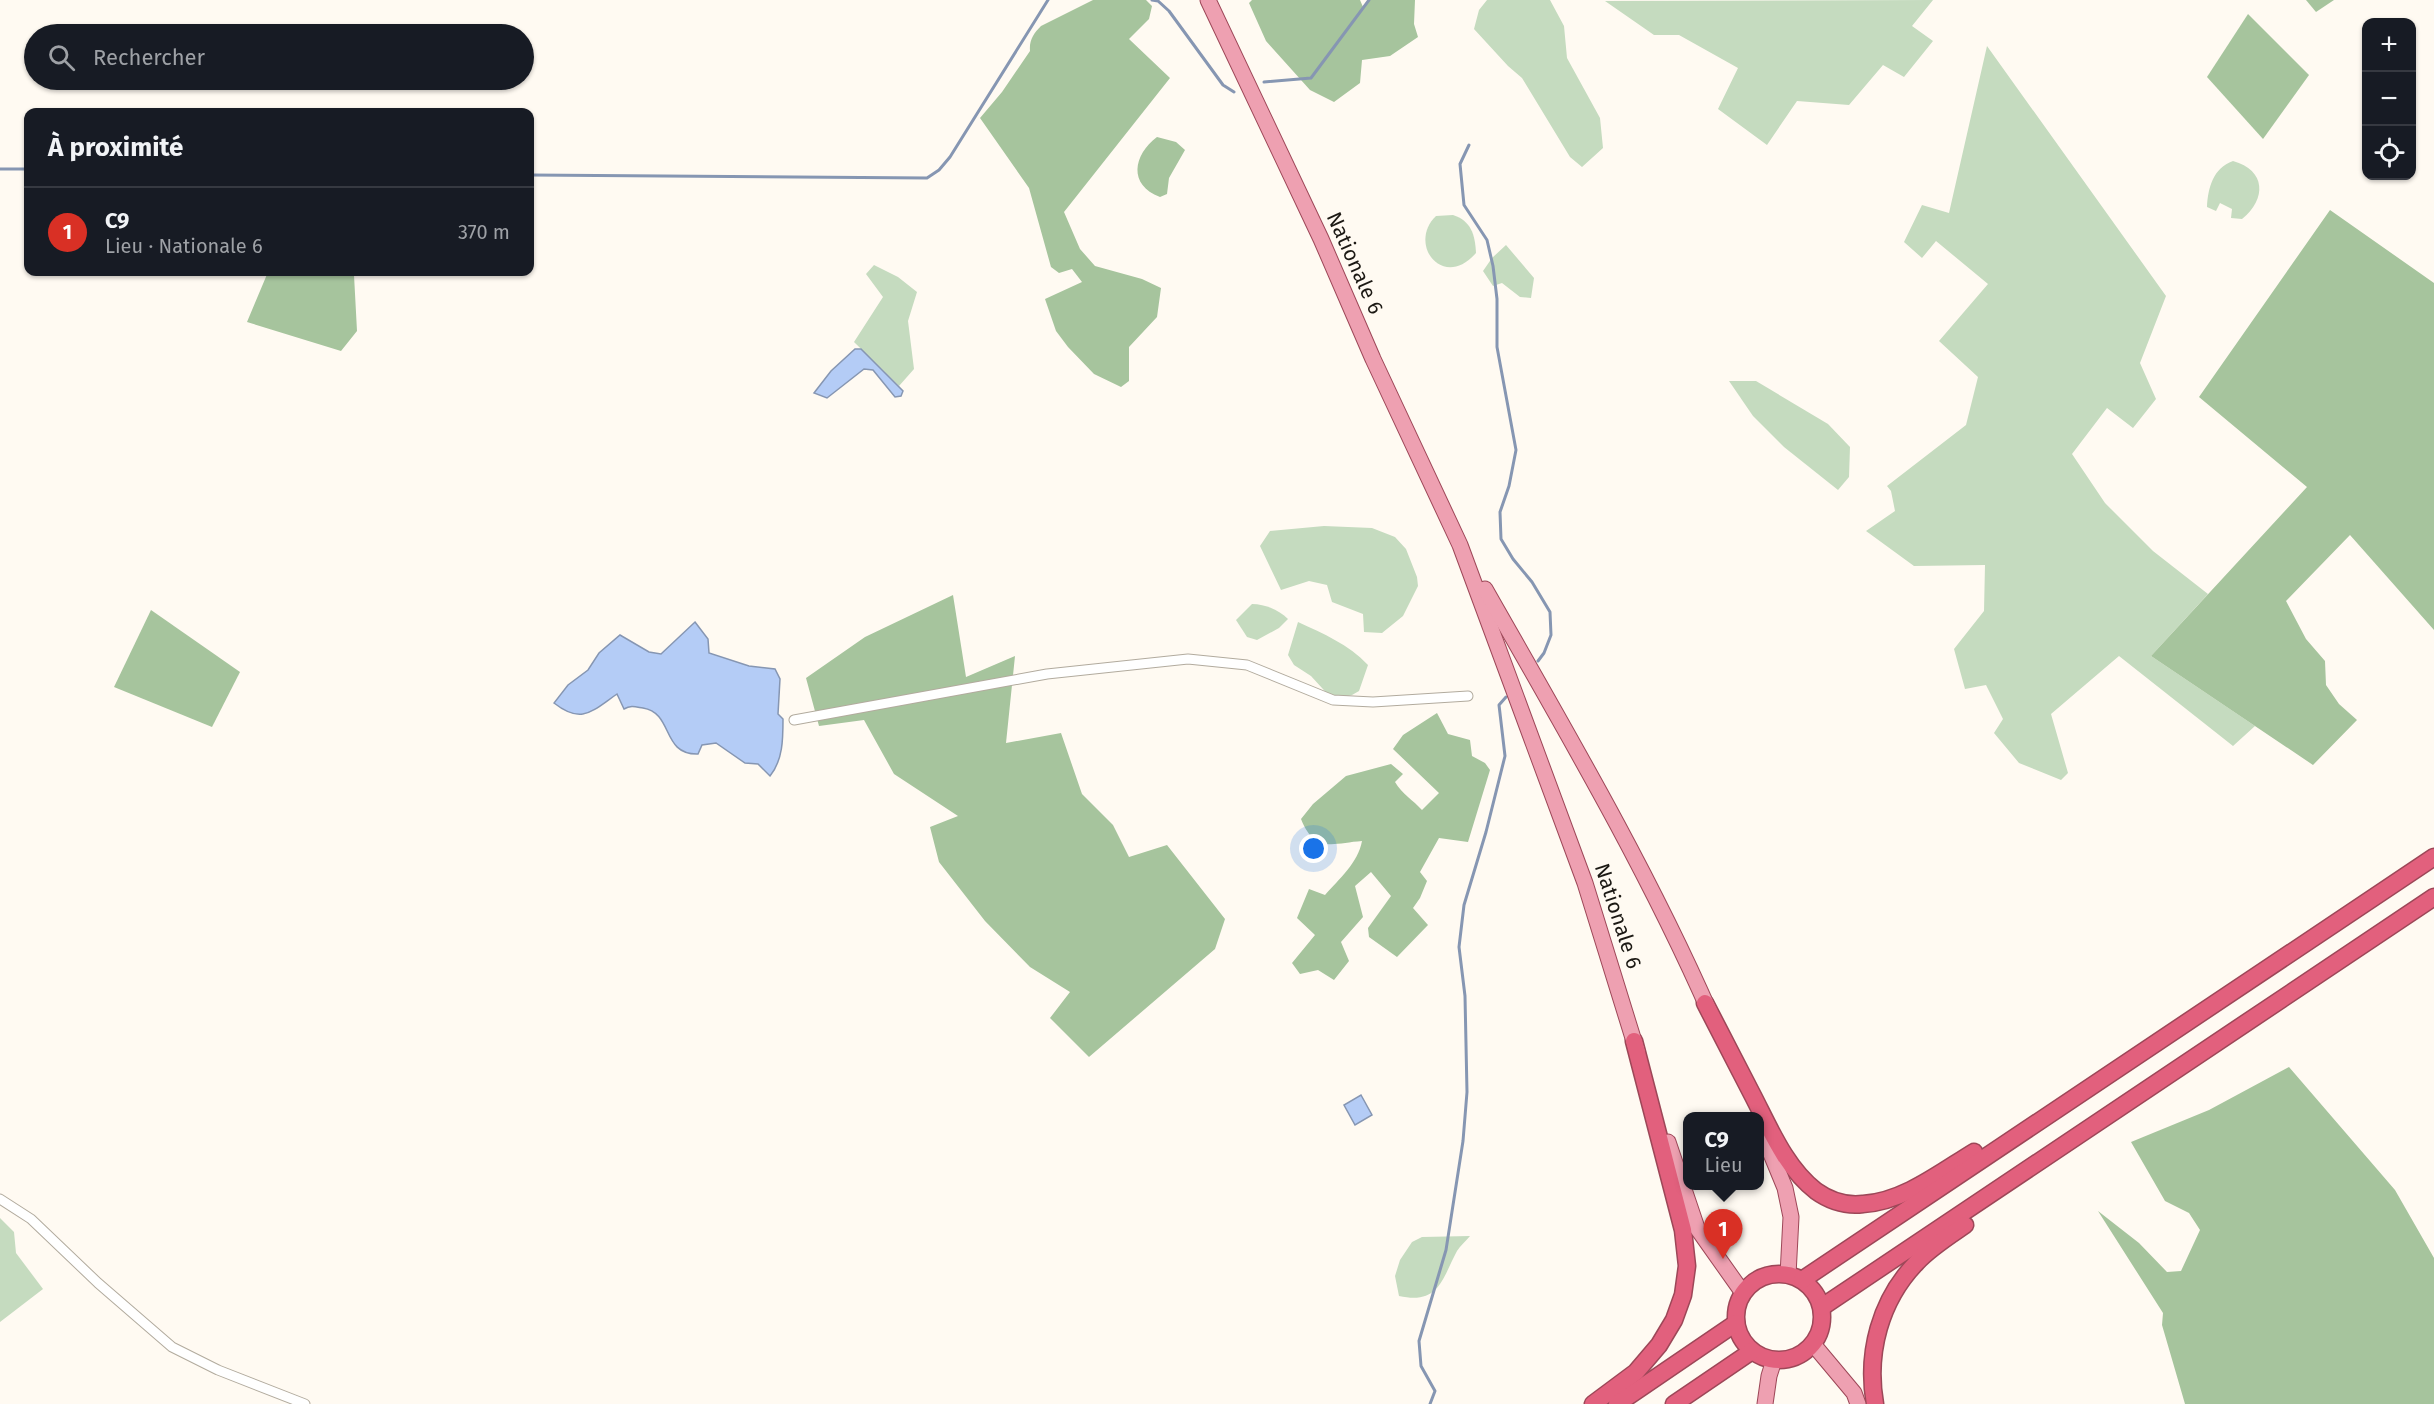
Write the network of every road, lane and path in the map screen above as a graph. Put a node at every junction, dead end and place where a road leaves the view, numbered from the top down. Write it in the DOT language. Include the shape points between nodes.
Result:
graph roads {
  1 [pos="1208,0"];
  2 [pos="1460,545"];
  3 [pos="1468,696"];
  4 [pos="794,720"];
  5 [pos="2434,857"];
  6 [pos="2434,897"];
  7 [pos="1705,1003"];
  8 [pos="2193,1019"];
  9 [pos="1634,1041"];
  10 [pos="2211,1047"];
  11 [pos="1753,1112"];
  12 [pos="1761,1112"];
  13 [pos="1764,1117"];
  14 [pos="1764,1137"];
  15 [pos="1683,1186"];
  16 [pos="1684,1190"];
  17 [pos="0,1199"];
  18 [pos="1795,1277"];
  19 [pos="1743,1293"];
  20 [pos="1821,1307"];
  21 [pos="1736,1323"];
  22 [pos="1814,1344"];
  23 [pos="1752,1351"];
  24 [pos="1774,1360"];
  25 [pos="305,1404"];
  26 [pos="1593,1404"];
  27 [pos="1617,1404"];
  28 [pos="1674,1404"];
  29 [pos="1765,1404"];
  30 [pos="1858,1404"];
  31 [pos="1875,1404"];
  1 -- 2 [label="main road, Nationale 6"];
  2 -- 7 [label="main road, Nationale 6" via="1621,832"];
  2 -- 9 [label="main road, Nationale 6" via="1585,883"];
  3 -- 4 [label="street" via="1373,702 1334,700 1247,665 1188,659 1047,674"];
  5 -- 8 [label="highway"];
  6 -- 10 [label="highway"];
  7 -- 11 [label="main road, Nationale 6"];
  7 -- 12 [label="highway"];
  8 -- 13 [label="highway" via="1928,1181 1894,1197 1864,1204 1837,1203 1816,1191 1797,1173"];
  8 -- 18 [label="highway"];
  9 -- 15 [label="main road, Nationale 6"];
  9 -- 26 [label="highway" via="1683,1230 1687,1266 1683,1295 1659,1345 1636,1372"];
  10 -- 20 [label="highway"];
  10 -- 31 [label="highway" via="2076,1149 1918,1260 1884,1309 1871,1362"];
  14 -- 18 [label="main road" via="1785,1188"];
  16 -- 19 [label="main road, Nationale 6" via="1697,1228"];
  17 -- 25 [label="street" via="31,1219 172,1347 218,1370"];
  18 -- 19 [label="highway" via="1763,1277"];
  18 -- 20 [label="highway" via="1818,1296"];
  19 -- 21 [label="highway"];
  20 -- 22 [label="highway" via="1821,1326"];
  21 -- 23 [label="highway"];
  21 -- 27 [label="highway"];
  22 -- 24 [label="highway" via="1796,1356"];
  22 -- 30 [label="main road" via="1854,1393"];
  23 -- 24 [label="highway"];
  23 -- 28 [label="highway"];
  24 -- 29 [label="main road"];
}
